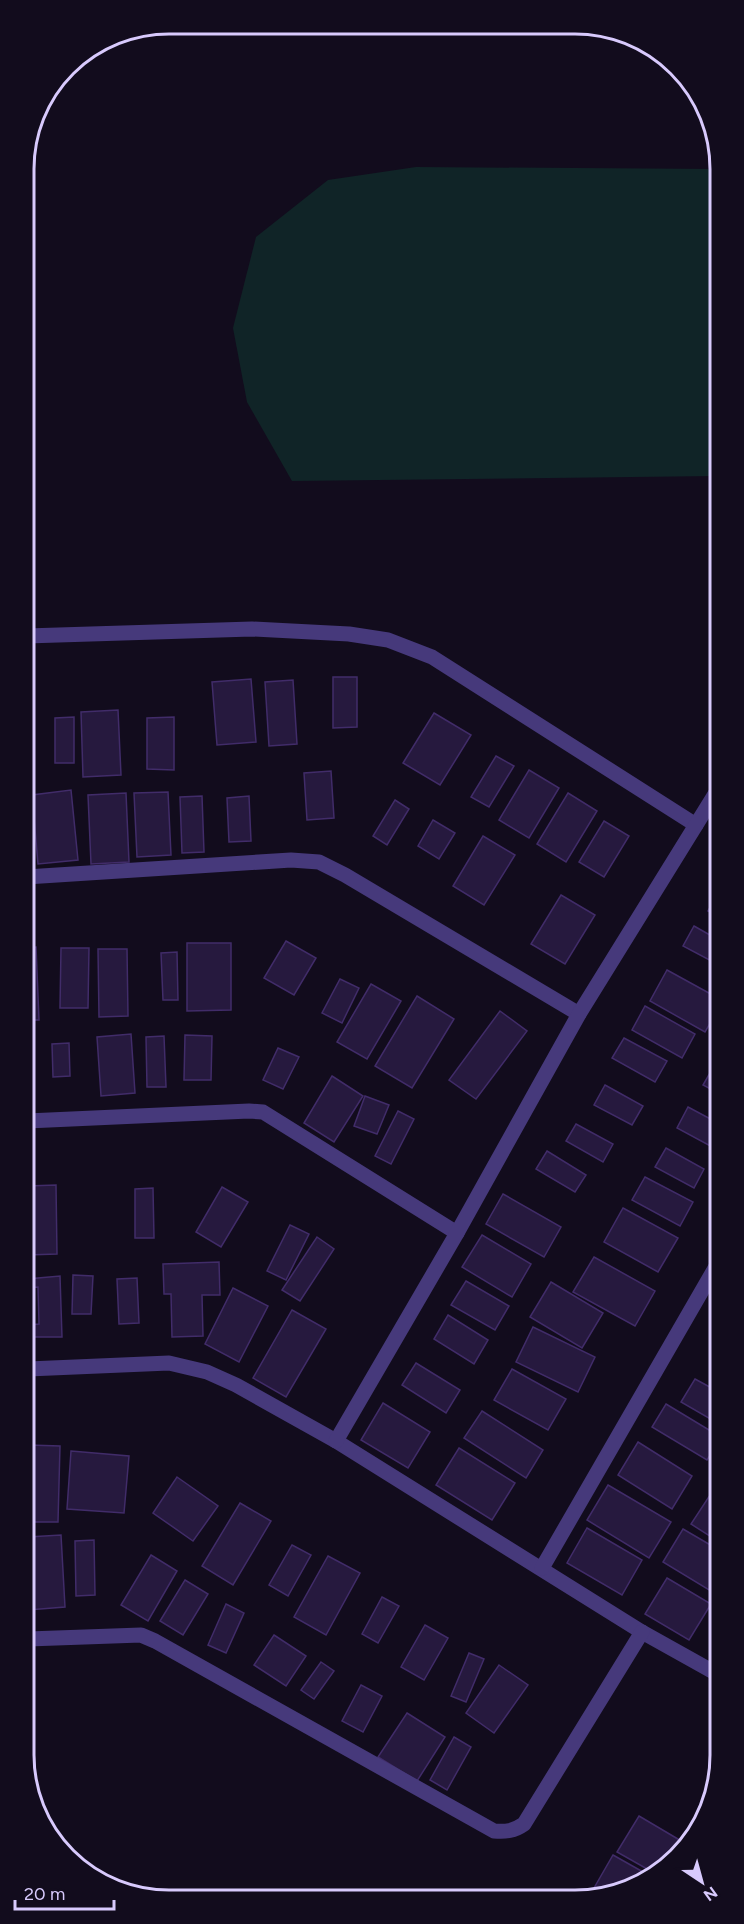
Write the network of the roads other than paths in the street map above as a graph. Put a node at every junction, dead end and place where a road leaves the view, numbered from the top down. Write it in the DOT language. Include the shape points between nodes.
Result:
graph roads {
  1 [pos="35,636"];
  2 [pos="710,803"];
  3 [pos="696,825"];
  4 [pos="35,876"];
  5 [pos="579,1014"];
  6 [pos="34,1121"];
  7 [pos="457,1233"];
  8 [pos="709,1278"];
  9 [pos="34,1369"];
  10 [pos="336,1441"];
  11 [pos="542,1568"];
  12 [pos="642,1632"];
  13 [pos="34,1639"];
  14 [pos="709,1669"];
  1 -- 3 [label="street" via="252,629 388,640 432,657"];
  2 -- 3 [label="street"];
  3 -- 5 [label="street"];
  4 -- 5 [label="street" via="291,860 319,862"];
  5 -- 7 [label="street"];
  6 -- 7 [label="street" via="263,1112"];
  7 -- 10 [label="street"];
  8 -- 11 [label="street"];
  9 -- 10 [label="street" via="169,1363 207,1371"];
  10 -- 11 [label="street"];
  11 -- 12 [label="street"];
  12 -- 13 [label="street" via="524,1824 510,1832 494,1831 156,1641 141,1635"];
  12 -- 14 [label="street"];
}
